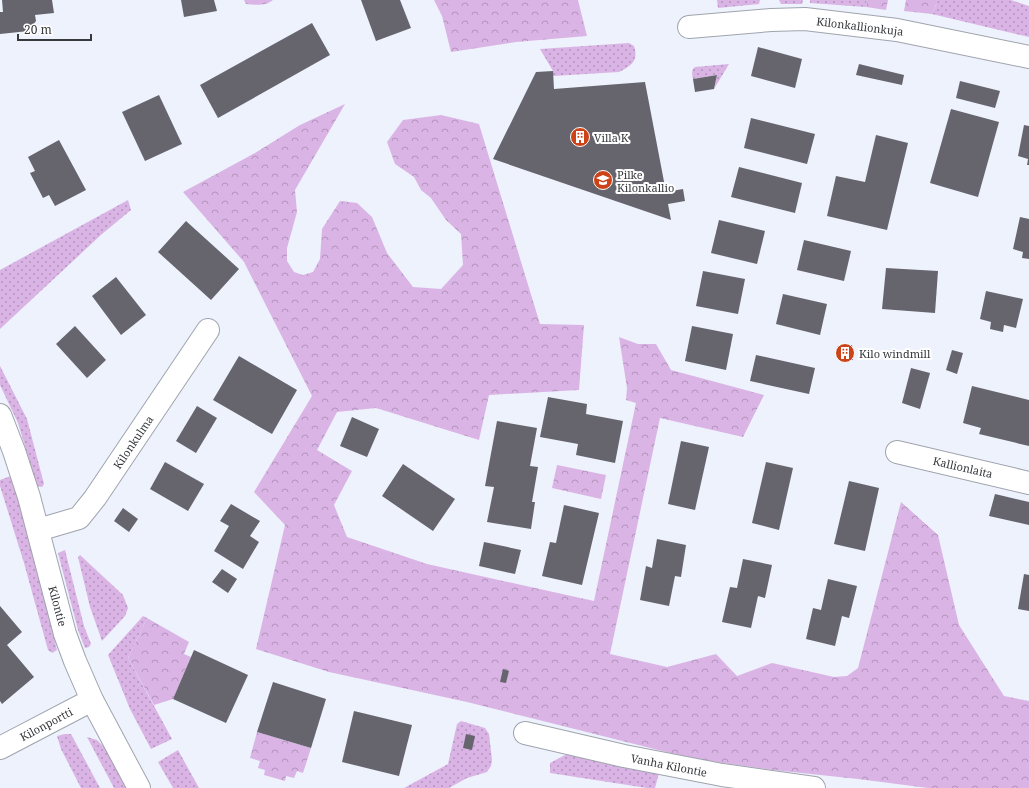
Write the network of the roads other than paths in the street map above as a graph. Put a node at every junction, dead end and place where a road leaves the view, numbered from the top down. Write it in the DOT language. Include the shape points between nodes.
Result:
graph roads {
  1 [pos="689,27"];
  2 [pos="1029,57"];
  3 [pos="208,330"];
  4 [pos="0,416"];
  5 [pos="897,452"];
  6 [pos="1029,483"];
  7 [pos="38,530"];
  8 [pos="92,700"];
  9 [pos="525,733"];
  10 [pos="0,748"];
  11 [pos="139,788"];
  12 [pos="814,788"];
  1 -- 2 [label="street, Kilonkallionkuja" via="771,20 805,20 897,30"];
  3 -- 7 [label="street, Kilonkulma" via="95,498 78,518"];
  4 -- 7 [label="street, Kilontie" via="14,451"];
  5 -- 6 [label="street, Kallionlaita"];
  7 -- 8 [label="street, Kilontie" via="66,634"];
  8 -- 10 [label="street, Kilonportti"];
  8 -- 11 [label="street, Kilontie"];
  9 -- 12 [label="street, Vanha Kilontie" via="722,775"];
}
